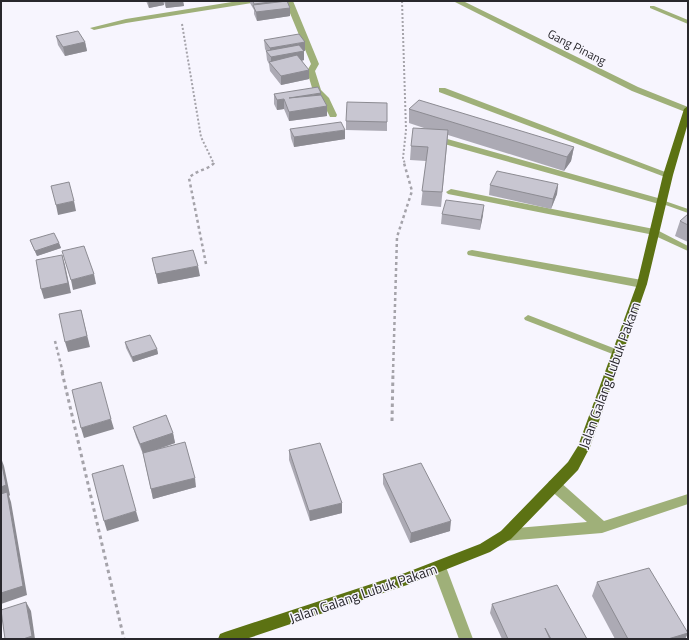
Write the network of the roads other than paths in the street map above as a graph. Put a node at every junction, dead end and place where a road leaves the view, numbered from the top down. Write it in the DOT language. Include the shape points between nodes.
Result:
graph roads {
  1 [pos="252,1"];
  2 [pos="289,1"];
  3 [pos="457,1"];
  4 [pos="652,7"];
  5 [pos="688,22"];
  6 [pos="94,28"];
  7 [pos="442,90"];
  8 [pos="688,110"];
  9 [pos="332,115"];
  10 [pos="430,137"];
  11 [pos="668,175"];
  12 [pos="451,192"];
  13 [pos="662,202"];
  14 [pos="688,211"];
  15 [pos="654,232"];
  16 [pos="688,249"];
  17 [pos="472,253"];
  18 [pos="642,284"];
  19 [pos="528,318"];
  20 [pos="618,353"];
  21 [pos="554,485"];
  22 [pos="688,499"];
  23 [pos="602,527"];
  24 [pos="506,535"];
  25 [pos="439,567"];
  26 [pos="225,639"];
  27 [pos="466,639"];
  1 -- 6 [label="street"];
  2 -- 9 [label="street" via="314,64 312,71 317,91 325,98"];
  3 -- 8 [label="street, Gang Pinang" via="622,83"];
  4 -- 5 [label="lane"];
  7 -- 11 [label="street"];
  8 -- 11 [label="main road, Jalan Galang Lubuk Pakam"];
  10 -- 13 [label="street"];
  11 -- 13 [label="main road, Jalan Galang Lubuk Pakam"];
  12 -- 15 [label="street"];
  13 -- 14 [label="lane"];
  13 -- 15 [label="main road, Jalan Galang Lubuk Pakam"];
  15 -- 16 [label="lane"];
  15 -- 18 [label="main road, Jalan Galang Lubuk Pakam"];
  17 -- 18 [label="street"];
  18 -- 20 [label="main road, Jalan Galang Lubuk Pakam"];
  19 -- 20 [label="lane"];
  20 -- 21 [label="main road, Jalan Galang Lubuk Pakam" via="584,447 573,466"];
  21 -- 23 [label="street"];
  21 -- 24 [label="main road, Jalan Galang Lubuk Pakam"];
  22 -- 23 [label="street"];
  23 -- 24 [label="street"];
  24 -- 25 [label="main road, Jalan Galang Lubuk Pakam" via="485,548"];
  25 -- 26 [label="main road, Jalan Galang Lubuk Pakam"];
  25 -- 27 [label="street"];
}
